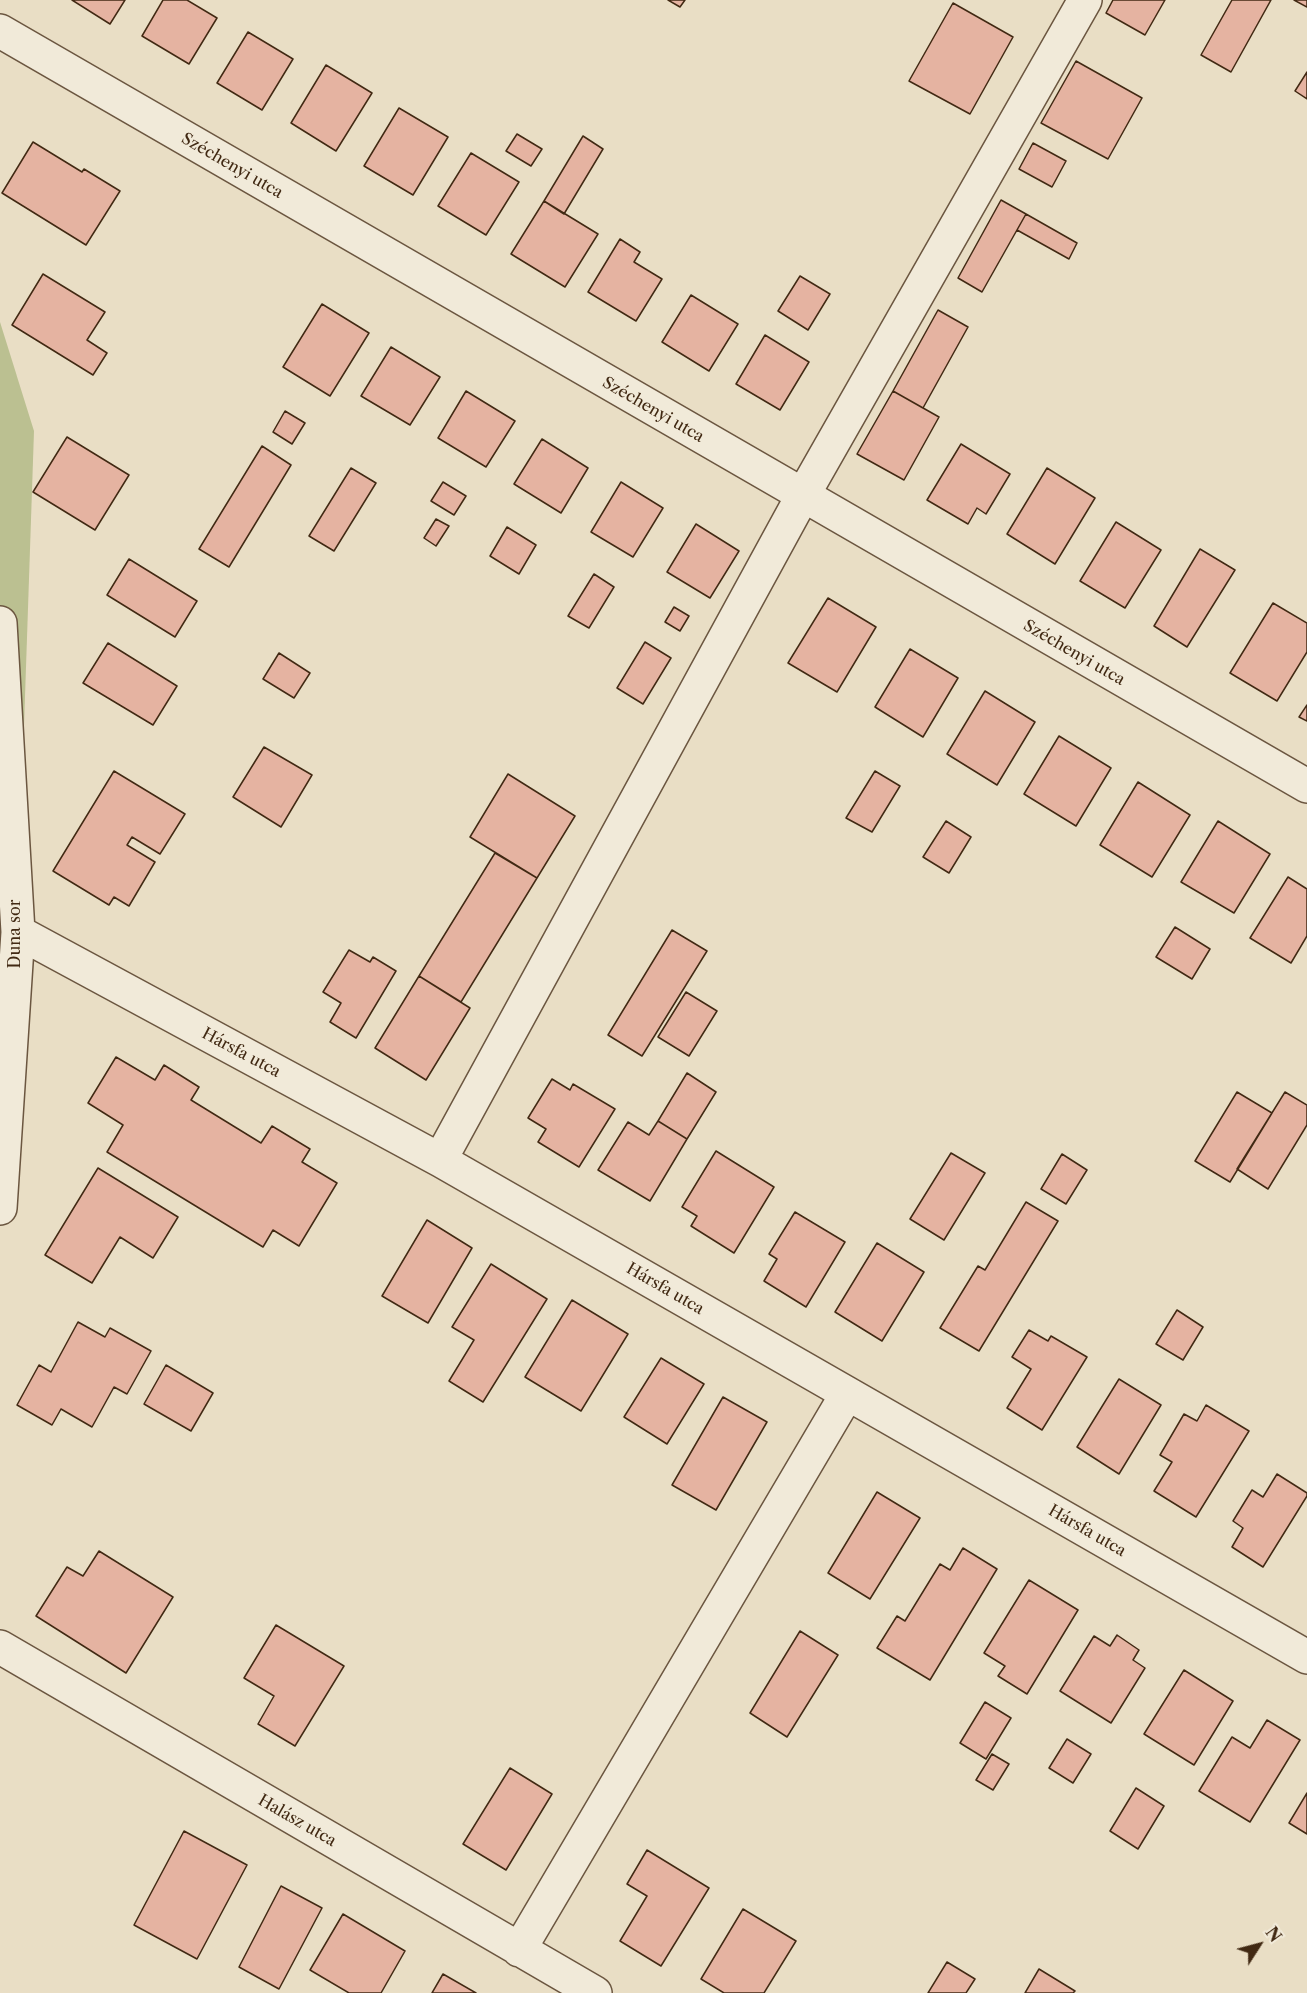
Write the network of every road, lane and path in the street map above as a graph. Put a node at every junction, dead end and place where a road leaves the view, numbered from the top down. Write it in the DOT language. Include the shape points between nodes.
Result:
graph roads {
  1 [pos="1085,0"];
  2 [pos="0,31"];
  3 [pos="802,497"];
  4 [pos="0,623"];
  5 [pos="1307,786"];
  6 [pos="18,932"];
  7 [pos="440,1160"];
  8 [pos="0,1208"];
  9 [pos="847,1394"];
  10 [pos="0,1647"];
  11 [pos="1307,1657"];
  12 [pos="519,1950"];
  13 [pos="595,1993"];
  1 -- 3 [label="street"];
  2 -- 3 [label="street, Széchenyi utca"];
  3 -- 5 [label="street, Széchenyi utca"];
  3 -- 7 [label="street"];
  4 -- 6 [label="street, Duna sor"];
  6 -- 7 [label="street, Hársfa utca"];
  6 -- 8 [label="street, Duna sor"];
  7 -- 9 [label="street, Hársfa utca"];
  9 -- 11 [label="street, Hársfa utca"];
  9 -- 12 [label="street"];
  10 -- 12 [label="street, Halász utca"];
  12 -- 13 [label="street, Halász utca"];
}
